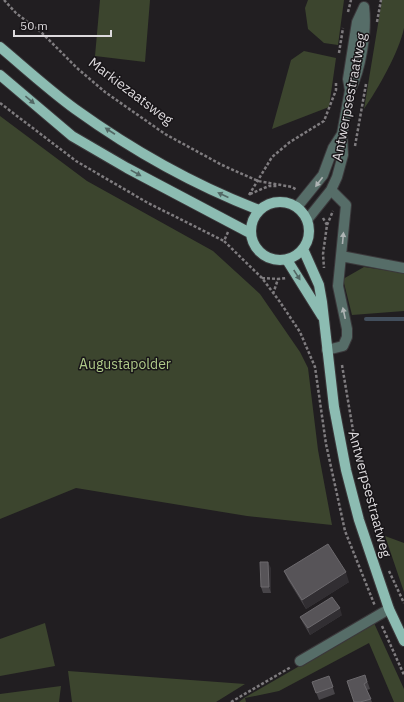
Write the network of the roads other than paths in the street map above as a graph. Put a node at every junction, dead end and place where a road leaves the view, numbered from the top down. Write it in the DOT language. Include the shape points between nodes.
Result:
graph roads {
  1 [pos="364,3"];
  2 [pos="0,47"];
  3 [pos="0,75"];
  4 [pos="342,134"];
  5 [pos="331,190"];
  6 [pos="297,207"];
  7 [pos="259,210"];
  8 [pos="307,220"];
  9 [pos="250,233"];
  10 [pos="303,249"];
  11 [pos="341,256"];
  12 [pos="287,260"];
  13 [pos="404,268"];
  14 [pos="324,320"];
  15 [pos="327,350"];
  16 [pos="389,609"];
  17 [pos="404,641"];
  18 [pos="300,661"];
  1 -- 4 [label="street, Antwerpsestraatweg" via="356,29 348,79 350,90"];
  7 -- 2 [label="main road, one-way" via="167,168 75,109"];
  3 -- 9 [label="main road, one-way" via="72,136"];
  4 -- 5 [label="street, Antwerpsestraatweg" via="343,155"];
  4 -- 6 [label="street, Antwerpsestraatweg, one-way" via="333,148 323,175"];
  5 -- 8 [label="street, Antwerpsestraatweg"];
  11 -- 5 [label="street, one-way" via="346,205"];
  6 -- 7 [label="main road" via="288,202 277,202 267,204"];
  6 -- 8 [label="main road"];
  7 -- 9 [label="main road" via="251,224"];
  8 -- 10 [label="main road" via="309,235"];
  9 -- 12 [label="main road" via="252,243 262,254 277,260"];
  10 -- 12 [label="main road"];
  10 -- 14 [label="main road, Antwerpsestraatweg" via="319,285"];
  11 -- 13 [label="street"];
  15 -- 11 [label="street, one-way" via="340,347 347,337 338,286"];
  12 -- 14 [label="main road, Antwerpsestraatweg, one-way"];
  14 -- 15 [label="main road, Antwerpsestraatweg"];
  15 -- 16 [label="main road, Antwerpsestraatweg" via="334,407 346,470"];
  16 -- 17 [label="main road, Antwerpsestraatweg"];
  16 -- 18 [label="street"];
}
